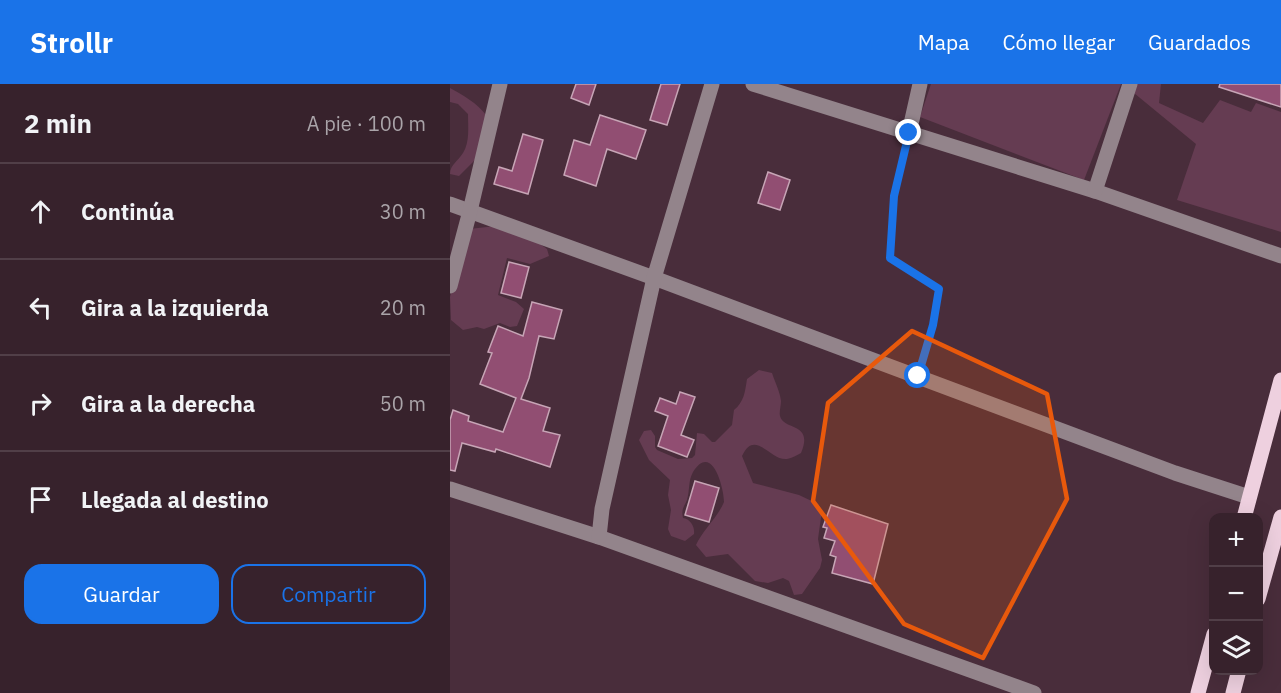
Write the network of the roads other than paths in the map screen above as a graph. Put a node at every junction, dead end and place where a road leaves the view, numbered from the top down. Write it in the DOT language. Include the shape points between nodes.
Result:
graph roads {
  1 [pos="500,84"];
  2 [pos="712,84"];
  3 [pos="753,84"];
  4 [pos="920,84"];
  5 [pos="1130,84"];
  6 [pos="909,133"];
  7 [pos="1095,191"];
  8 [pos="450,204"];
  9 [pos="470,211"];
  10 [pos="1281,256"];
  11 [pos="654,278"];
  12 [pos="450,286"];
  13 [pos="1281,380"];
  14 [pos="450,489"];
  15 [pos="1249,497"];
  16 [pos="1245,513"];
  17 [pos="1281,517"];
  18 [pos="600,537"];
  19 [pos="1263,581"];
  20 [pos="1209,652"];
  21 [pos="1238,675"];
  22 [pos="1034,693"];
  23 [pos="1198,693"];
  24 [pos="1233,693"];
  1 -- 9 [label="street"];
  2 -- 11 [label="street"];
  3 -- 6 [label="street"];
  4 -- 6 [label="street"];
  5 -- 7 [label="street"];
  6 -- 7 [label="street"];
  7 -- 10 [label="street"];
  8 -- 9 [label="street"];
  9 -- 11 [label="street"];
  9 -- 12 [label="street"];
  11 -- 15 [label="street" via="1175,473"];
  11 -- 18 [label="street" via="602,509"];
  13 -- 15 [label="main road"];
  14 -- 18 [label="street"];
  15 -- 16 [label="main road"];
  17 -- 19 [label="main road"];
  18 -- 22 [label="street"];
  20 -- 23 [label="main road"];
  21 -- 24 [label="main road"];
}
